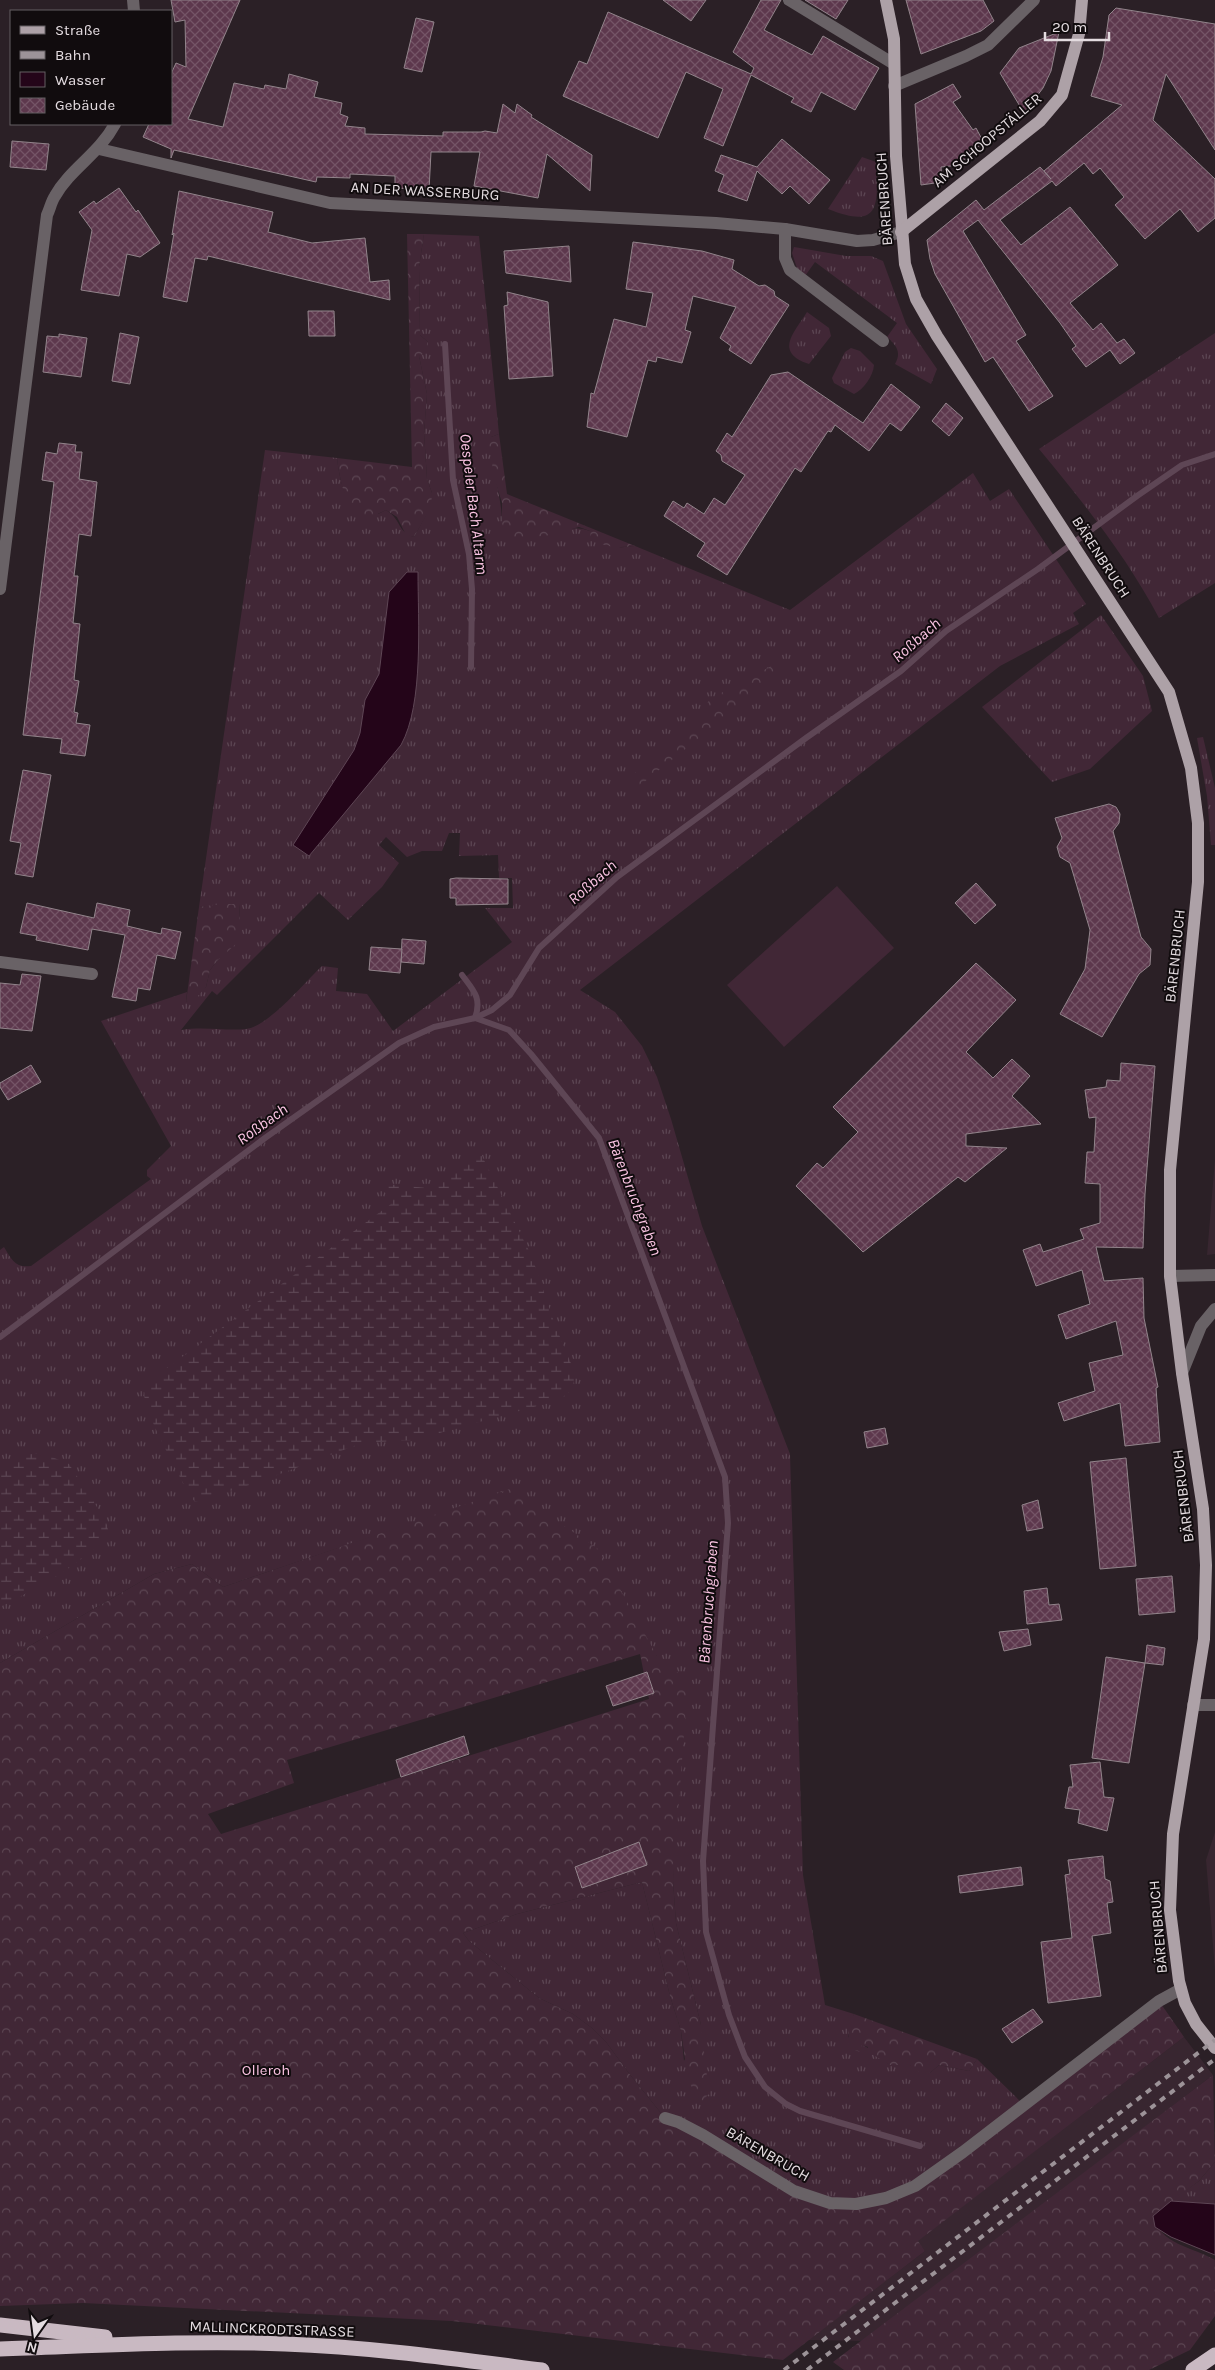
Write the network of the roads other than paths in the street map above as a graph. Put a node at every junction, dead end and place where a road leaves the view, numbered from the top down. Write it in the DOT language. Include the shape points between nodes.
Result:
graph roads {
  1 [pos="789,0"];
  2 [pos="886,0"];
  3 [pos="1034,0"];
  4 [pos="1082,0"];
  5 [pos="894,64"];
  6 [pos="894,86"];
  7 [pos="114,125"];
  8 [pos="100,148"];
  9 [pos="785,229"];
  10 [pos="901,232"];
  11 [pos="883,341"];
  12 [pos="4,528"];
  13 [pos="0,589"];
  14 [pos="0,962"];
  15 [pos="92,974"];
  16 [pos="1215,1275"];
  17 [pos="1170,1276"];
  18 [pos="1215,1309"];
  19 [pos="1182,1373"];
  20 [pos="1193,1705"];
  21 [pos="1215,1705"];
  22 [pos="1181,1990"];
  23 [pos="1215,2048"];
  24 [pos="666,2118"];
  25 [pos="0,2325"];
  26 [pos="154,2342"];
  27 [pos="0,2349"];
  28 [pos="1215,2355"];
  29 [pos="542,2370"];
  30 [pos="1193,2370"];
  1 -- 5 [label="street"];
  2 -- 5 [label="main road, BÄRENBRUCH" via="894,39"];
  3 -- 6 [label="street" via="988,45"];
  4 -- 10 [label="main road, AM SCHOOPSTÄLLER" via="1080,34 1062,95 1040,121"];
  5 -- 6 [label="main road, BÄRENBRUCH"];
  6 -- 10 [label="main road, BÄRENBRUCH"];
  7 -- 8 [label="street"];
  8 -- 9 [label="street, AN DER WASSERBURG" via="330,203 587,215"];
  8 -- 12 [label="street" via="68,179 55,196 47,215"];
  9 -- 10 [label="street, AN DER WASSERBURG" via="857,241"];
  9 -- 11 [label="street" via="785,258 790,270"];
  10 -- 17 [label="main road, BÄRENBRUCH" via="910,281 924,315 1169,692 1187,749 1198,823 1198,882 1170,1170"];
  12 -- 13 [label="street"];
  14 -- 15 [label="street"];
  16 -- 17 [label="street"];
  17 -- 19 [label="main road, BÄRENBRUCH"];
  18 -- 19 [label="street" via="1201,1326"];
  19 -- 20 [label="main road, BÄRENBRUCH" via="1203,1509 1206,1565 1204,1639"];
  20 -- 21 [label="street"];
  20 -- 22 [label="main road, BÄRENBRUCH" via="1178,1795 1170,1872 1170,1910"];
  22 -- 23 [label="main road, BÄRENBRUCH" via="1196,2024"];
  22 -- 24 [label="street, BÄRENBRUCH" via="1158,2001 955,2158 915,2186 886,2198 856,2204 830,2203 794,2191 703,2135"];
  25 -- 26 [label="highway"];
  26 -- 27 [label="highway, MALLINCKRODTSTRASSE"];
  26 -- 29 [label="highway, MALLINCKRODTSTRASSE" via="286,2344 420,2355"];
  28 -- 30 [label="highway"];
}
